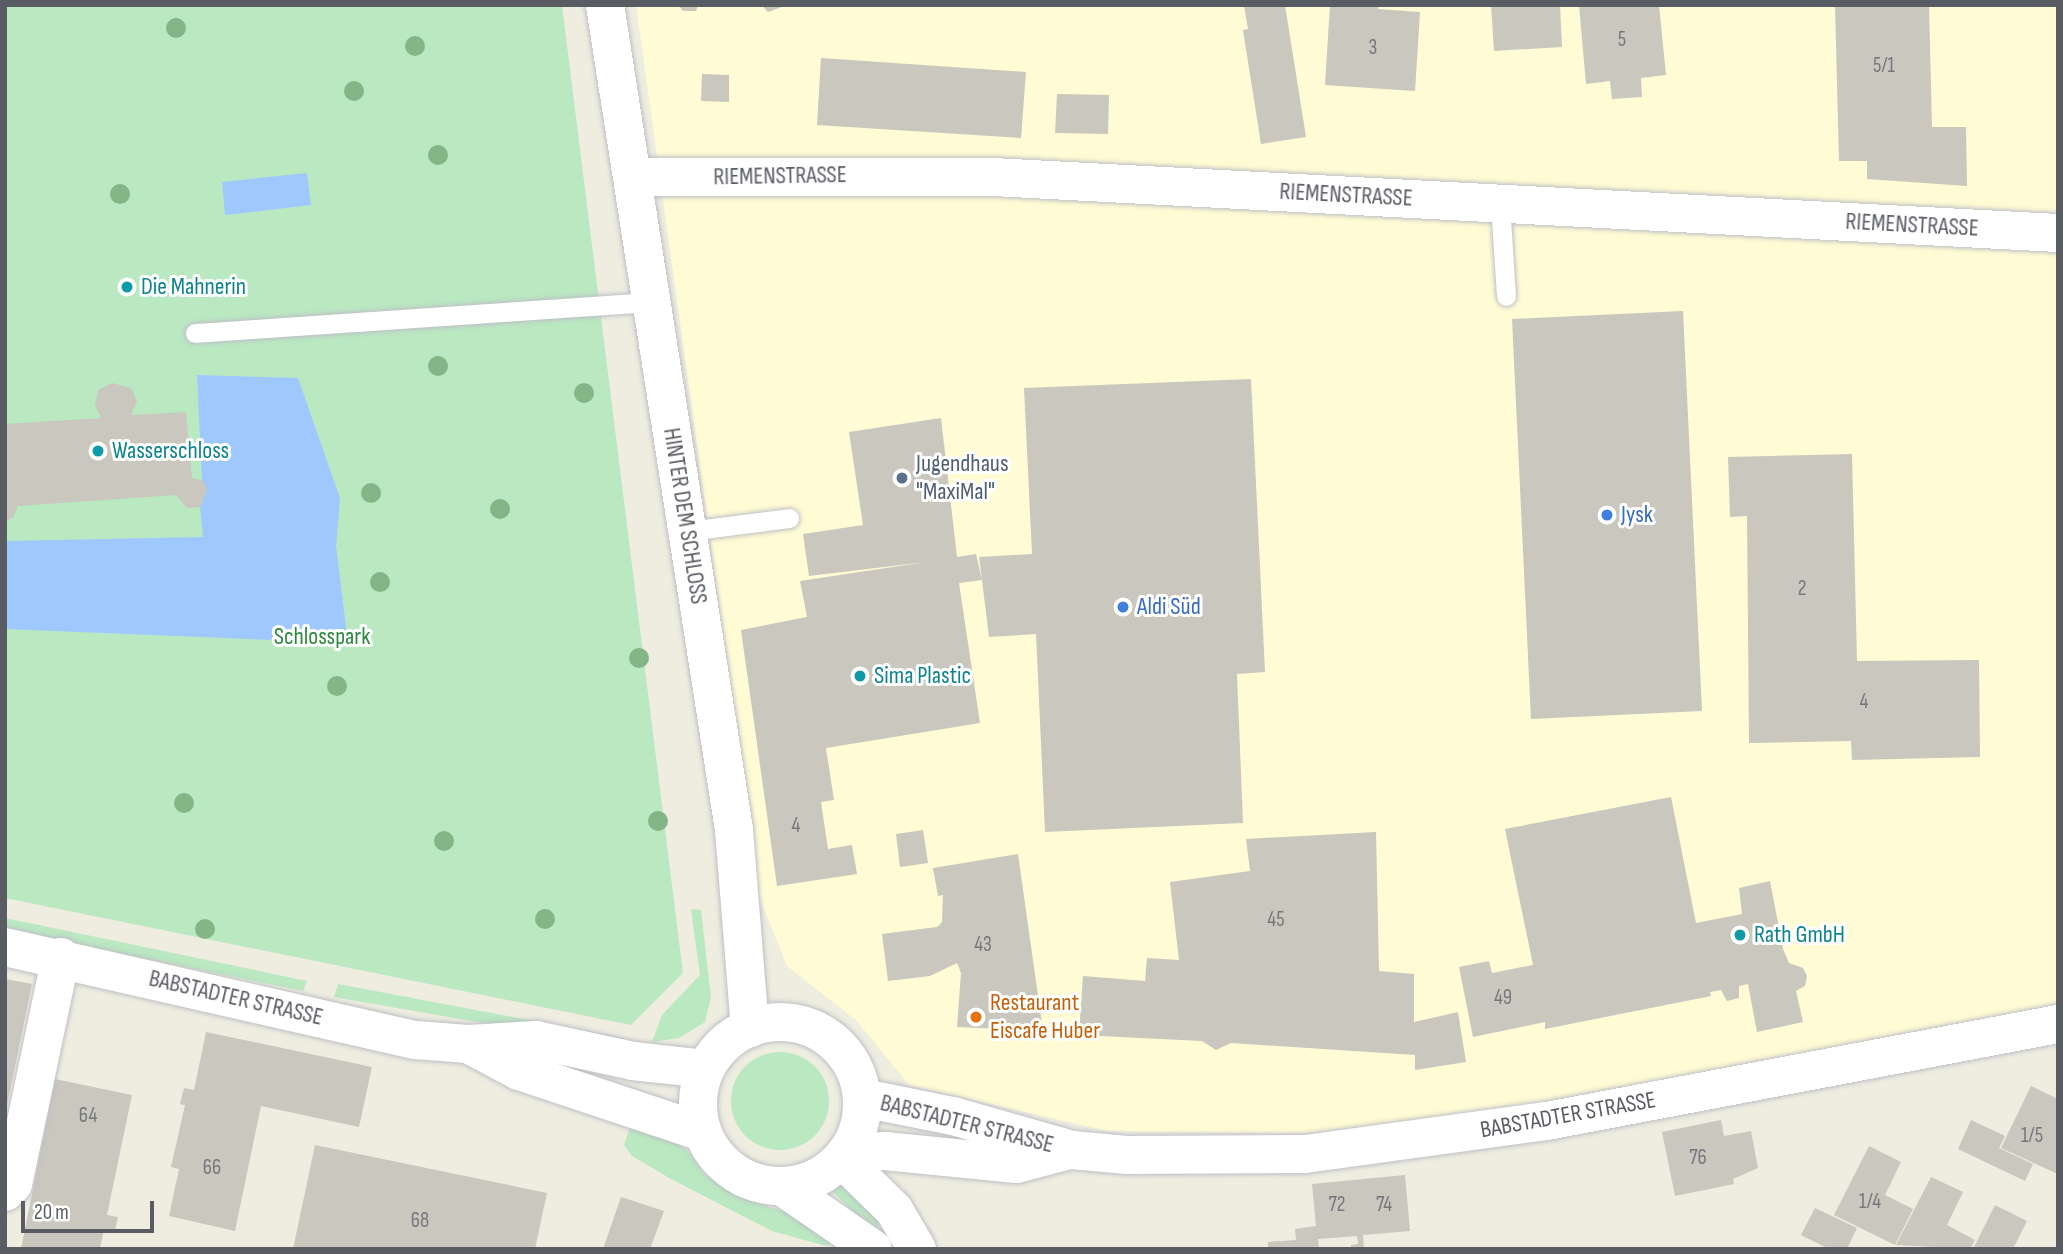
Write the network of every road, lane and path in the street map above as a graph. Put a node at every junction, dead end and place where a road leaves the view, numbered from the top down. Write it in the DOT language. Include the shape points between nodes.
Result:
graph roads {
  1 [pos="605,5"];
  2 [pos="634,177"];
  3 [pos="1500,203"];
  4 [pos="2058,233"];
  5 [pos="1506,296"];
  6 [pos="652,302"];
  7 [pos="195,333"];
  8 [pos="789,519"];
  9 [pos="688,531"];
  10 [pos="5,947"];
  11 [pos="61,957"];
  12 [pos="2058,1024"];
  13 [pos="750,1028"];
  14 [pos="468,1044"];
  15 [pos="705,1069"];
  16 [pos="863,1098"];
  17 [pos="702,1132"];
  18 [pos="1072,1150"];
  19 [pos="844,1156"];
  20 [pos="783,1187"];
  21 [pos="9,1188"];
  22 [pos="873,1249"];
  23 [pos="917,1249"];
  1 -- 2 [label="street, HINTER DEM SCHLOSS"];
  2 -- 3 [label="street, RIEMENSTRASSE" via="993,177"];
  2 -- 6 [label="street, HINTER DEM SCHLOSS"];
  3 -- 4 [label="street, RIEMENSTRASSE"];
  3 -- 5 [label="lane"];
  6 -- 7 [label="lane"];
  6 -- 9 [label="street, HINTER DEM SCHLOSS"];
  8 -- 9 [label="lane"];
  9 -- 13 [label="street, HINTER DEM SCHLOSS" via="734,830"];
  10 -- 11 [label="street, BABSTADTER STRASSE"];
  11 -- 14 [label="street, BABSTADTER STRASSE" via="416,1040"];
  11 -- 21 [label="street"];
  12 -- 18 [label="street, BABSTADTER STRASSE" via="1547,1121 1305,1154 1126,1156"];
  13 -- 15 [label="street, BABSTADTER STRASSE" via="717,1052"];
  13 -- 16 [label="street, BABSTADTER STRASSE" via="793,1023 814,1030 847,1057"];
  14 -- 15 [label="street, BABSTADTER STRASSE" via="536,1040"];
  14 -- 17 [label="street, BABSTADTER STRASSE" via="519,1071"];
  15 -- 17 [label="street" via="698,1100"];
  16 -- 18 [label="street, BABSTADTER STRASSE" via="953,1116"];
  16 -- 19 [label="street, BABSTADTER STRASSE" via="857,1136"];
  17 -- 20 [label="street" via="715,1155 733,1172 757,1184"];
  18 -- 19 [label="street, BABSTADTER STRASSE" via="1016,1164 885,1151"];
  19 -- 20 [label="street" via="815,1179"];
  19 -- 23 [label="street" via="894,1210"];
  20 -- 22 [label="street"];
}
